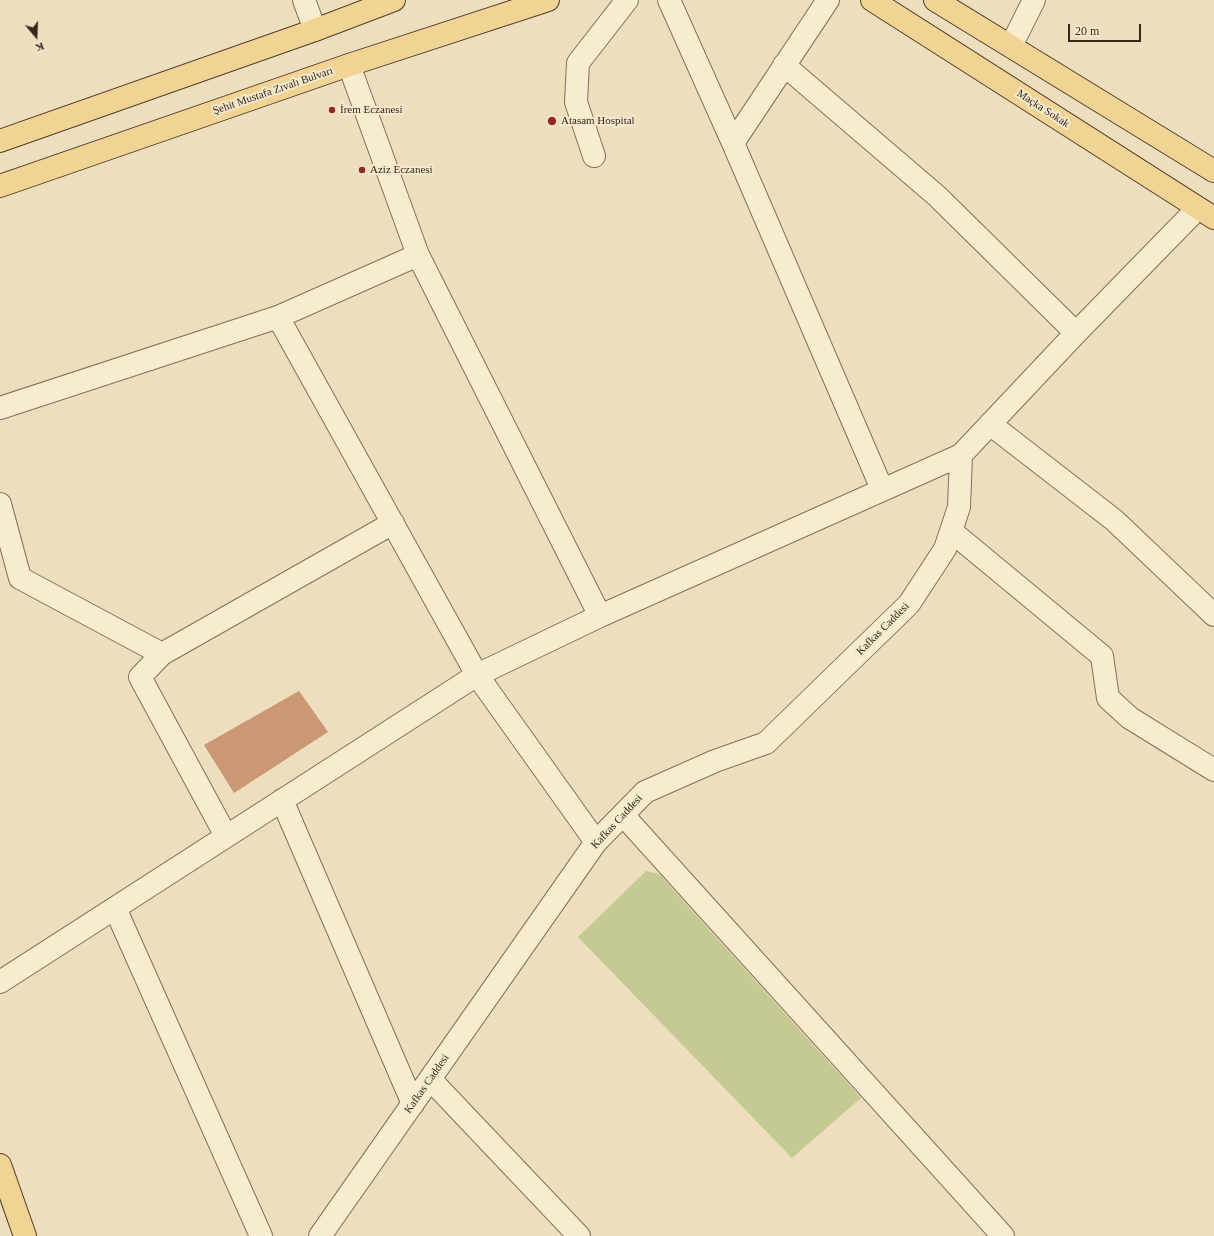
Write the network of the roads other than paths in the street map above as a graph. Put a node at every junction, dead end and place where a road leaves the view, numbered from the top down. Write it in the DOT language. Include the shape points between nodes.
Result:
graph roads {
  1 [pos="304,0"];
  2 [pos="394,0"];
  3 [pos="548,0"];
  4 [pos="627,0"];
  5 [pos="669,0"];
  6 [pos="828,0"];
  7 [pos="872,0"];
  8 [pos="935,0"];
  9 [pos="1034,0"];
  10 [pos="315,30"];
  11 [pos="1011,46"];
  12 [pos="349,66"];
  13 [pos="784,66"];
  14 [pos="0,141"];
  15 [pos="733,143"];
  16 [pos="594,156"];
  17 [pos="1214,171"];
  18 [pos="0,186"];
  19 [pos="1206,213"];
  20 [pos="418,255"];
  21 [pos="278,317"];
  22 [pos="1076,333"];
  23 [pos="0,408"];
  24 [pos="990,424"];
  25 [pos="961,455"];
  26 [pos="882,489"];
  27 [pos="0,504"];
  28 [pos="393,523"];
  29 [pos="951,531"];
  30 [pos="1214,615"];
  31 [pos="600,616"];
  32 [pos="162,654"];
  33 [pos="478,674"];
  34 [pos="1214,770"];
  35 [pos="282,800"];
  36 [pos="623,815"];
  37 [pos="226,836"];
  38 [pos="596,842"];
  39 [pos="115,908"];
  40 [pos="0,982"];
  41 [pos="430,1079"];
  42 [pos="412,1104"];
  43 [pos="0,1165"];
  44 [pos="25,1236"];
  45 [pos="261,1236"];
  46 [pos="320,1236"];
  47 [pos="579,1236"];
  48 [pos="1003,1236"];
  1 -- 10 [label="street"];
  2 -- 10 [label="main road"];
  3 -- 12 [label="main road, Şehit Mustafa Zıvalı Bulvarı"];
  4 -- 16 [label="street" via="578,63 576,102"];
  5 -- 15 [label="street"];
  6 -- 13 [label="street"];
  7 -- 19 [label="main road, Maçka Sokak"];
  8 -- 11 [label="main road"];
  9 -- 11 [label="street"];
  10 -- 14 [label="main road"];
  11 -- 17 [label="main road"];
  12 -- 18 [label="main road, Şehit Mustafa Zıvalı Bulvarı"];
  12 -- 20 [label="street"];
  13 -- 15 [label="street"];
  13 -- 22 [label="street" via="937,196"];
  15 -- 26 [label="street"];
  19 -- 22 [label="street"];
  20 -- 21 [label="street"];
  20 -- 31 [label="street"];
  21 -- 23 [label="street"];
  21 -- 28 [label="street"];
  22 -- 24 [label="street"];
  24 -- 25 [label="street"];
  24 -- 30 [label="street" via="1114,520"];
  25 -- 26 [label="street"];
  25 -- 29 [label="street, Kafkas Caddesi" via="958,507"];
  26 -- 31 [label="street"];
  27 -- 32 [label="street" via="20,578"];
  28 -- 32 [label="street"];
  28 -- 33 [label="street"];
  29 -- 34 [label="street" via="1102,656 1108,698 1130,718"];
  29 -- 36 [label="street, Kafkas Caddesi" via="945,549 909,604 766,743 715,761 645,792"];
  31 -- 33 [label="street"];
  32 -- 37 [label="street" via="140,677"];
  33 -- 35 [label="street"];
  33 -- 38 [label="street"];
  35 -- 37 [label="street"];
  35 -- 42 [label="street"];
  36 -- 38 [label="street, Kafkas Caddesi"];
  36 -- 48 [label="street"];
  37 -- 39 [label="street"];
  38 -- 41 [label="street, Kafkas Caddesi"];
  39 -- 40 [label="street"];
  39 -- 45 [label="street"];
  41 -- 42 [label="street, Kafkas Caddesi"];
  41 -- 47 [label="street"];
  42 -- 46 [label="street, Kafkas Caddesi"];
  43 -- 44 [label="main road"];
}
